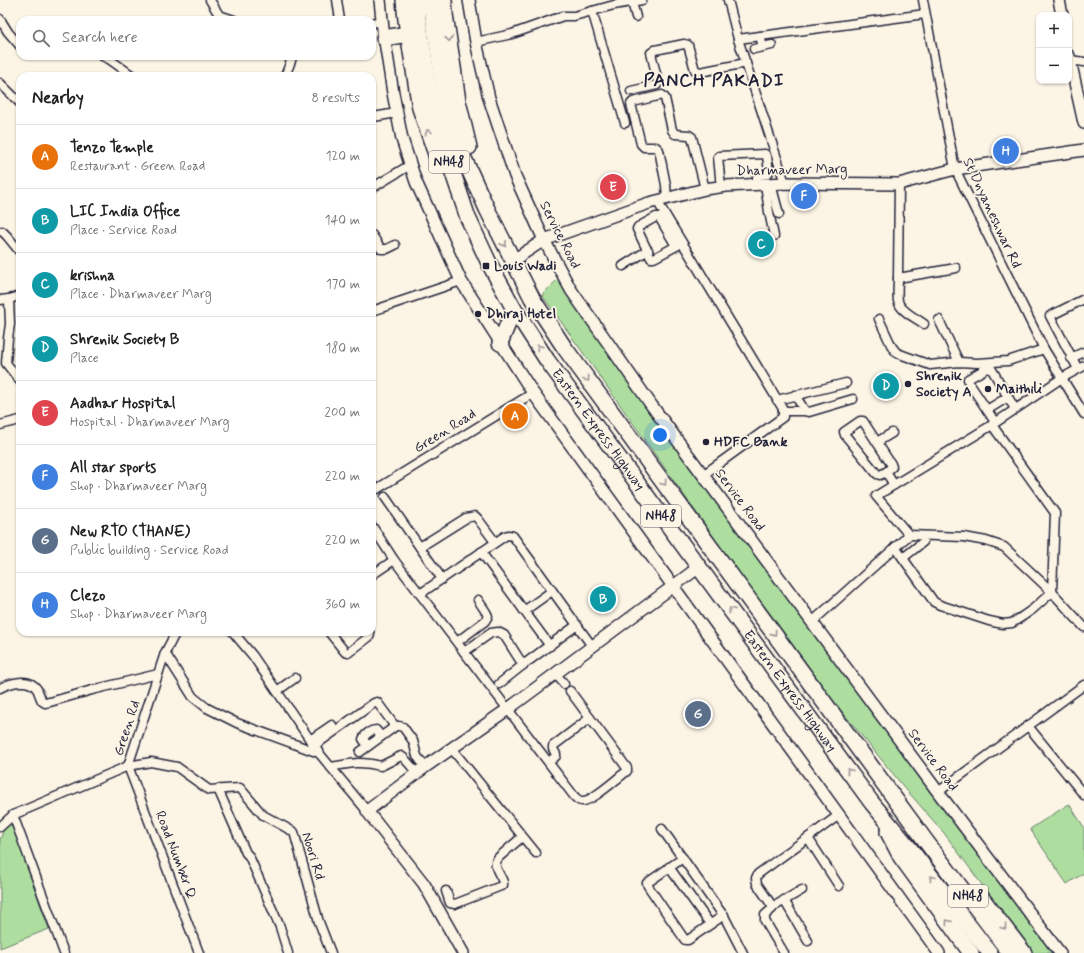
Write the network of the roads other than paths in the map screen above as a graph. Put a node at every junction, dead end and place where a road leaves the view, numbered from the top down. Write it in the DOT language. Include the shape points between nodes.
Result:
graph roads {
  1 [pos="210,0"];
  2 [pos="337,0"];
  3 [pos="380,0"];
  4 [pos="404,0"];
  5 [pos="416,0"];
  6 [pos="431,0"];
  7 [pos="444,0"];
  8 [pos="469,0"];
  9 [pos="642,0"];
  10 [pos="728,0"];
  11 [pos="923,0"];
  12 [pos="1059,0"];
  13 [pos="632,2"];
  14 [pos="592,10"];
  15 [pos="1061,12"];
  16 [pos="925,14"];
  17 [pos="218,16"];
  18 [pos="339,16"];
  19 [pos="636,17"];
  20 [pos="0,19"];
  21 [pos="377,22"];
  22 [pos="408,34"];
  23 [pos="760,36"];
  24 [pos="384,38"];
  25 [pos="738,39"];
  26 [pos="16,41"];
  27 [pos="476,42"];
  28 [pos="772,45"];
  29 [pos="1072,59"];
  30 [pos="110,60"];
  31 [pos="292,60"];
  32 [pos="1084,62"];
  33 [pos="746,63"];
  34 [pos="1072,71"];
  35 [pos="127,72"];
  36 [pos="287,72"];
  37 [pos="0,83"];
  38 [pos="631,91"];
  39 [pos="16,99"];
  40 [pos="439,104"];
  41 [pos="396,113"];
  42 [pos="376,116"];
  43 [pos="625,123"];
  44 [pos="1084,123"];
  45 [pos="1084,150"];
  46 [pos="410,165"];
  47 [pos="954,169"];
  48 [pos="785,183"];
  49 [pos="764,184"];
  50 [pos="899,184"];
  51 [pos="376,186"];
  52 [pos="721,187"];
  53 [pos="705,189"];
  54 [pos="662,200"];
  55 [pos="487,209"];
  56 [pos="779,214"];
  57 [pos="468,218"];
  58 [pos="2,231"];
  59 [pos="774,236"];
  60 [pos="544,240"];
  61 [pos="376,241"];
  62 [pos="679,244"];
  63 [pos="394,246"];
  64 [pos="16,248"];
  65 [pos="648,250"];
  66 [pos="512,260"];
  67 [pos="623,266"];
  68 [pos="956,268"];
  69 [pos="898,278"];
  70 [pos="460,281"];
  71 [pos="16,297"];
  72 [pos="9,299"];
  73 [pos="1084,299"];
  74 [pos="0,300"];
  75 [pos="514,309"];
  76 [pos="376,310"];
  77 [pos="879,319"];
  78 [pos="939,320"];
  79 [pos="924,324"];
  80 [pos="500,343"];
  81 [pos="1044,349"];
  82 [pos="1084,352"];
  83 [pos="1071,358"];
  84 [pos="959,362"];
  85 [pos="1081,368"];
  86 [pos="16,376"];
  87 [pos="1062,378"];
  88 [pos="846,383"];
  89 [pos="533,393"];
  90 [pos="795,395"];
  91 [pos="1008,397"];
  92 [pos="777,400"];
  93 [pos="853,400"];
  94 [pos="1015,409"];
  95 [pos="987,410"];
  96 [pos="783,411"];
  97 [pos="805,411"];
  98 [pos="1084,414"];
  99 [pos="16,421"];
  100 [pos="993,423"];
  101 [pos="0,425"];
  102 [pos="892,433"];
  103 [pos="877,442"];
  104 [pos="886,472"];
  105 [pos="703,475"];
  106 [pos="894,485"];
  107 [pos="376,490"];
  108 [pos="385,497"];
  109 [pos="376,532"];
  110 [pos="909,535"];
  111 [pos="495,542"];
  112 [pos="922,542"];
  113 [pos="896,547"];
  114 [pos="420,548"];
  115 [pos="481,552"];
  116 [pos="903,558"];
  117 [pos="394,560"];
  118 [pos="699,567"];
  119 [pos="376,572"];
  120 [pos="442,579"];
  121 [pos="673,586"];
  122 [pos="552,591"];
  123 [pos="1052,592"];
  124 [pos="420,594"];
  125 [pos="478,600"];
  126 [pos="524,611"];
  127 [pos="812,622"];
  128 [pos="577,625"];
  129 [pos="1084,627"];
  130 [pos="174,636"];
  131 [pos="236,636"];
  132 [pos="332,636"];
  133 [pos="369,636"];
  134 [pos="457,642"];
  135 [pos="550,646"];
  136 [pos="592,646"];
  137 [pos="464,652"];
  138 [pos="165,653"];
  139 [pos="524,665"];
  140 [pos="158,674"];
  141 [pos="556,674"];
  142 [pos="295,678"];
  143 [pos="499,684"];
  144 [pos="564,684"];
  145 [pos="1084,684"];
  146 [pos="0,688"];
  147 [pos="277,691"];
  148 [pos="570,691"];
  149 [pos="508,709"];
  150 [pos="590,718"];
  151 [pos="332,725"];
  152 [pos="394,726"];
  153 [pos="1028,726"];
  154 [pos="312,743"];
  155 [pos="452,749"];
  156 [pos="360,752"];
  157 [pos="319,754"];
  158 [pos="549,762"];
  159 [pos="128,766"];
  160 [pos="331,767"];
  161 [pos="421,770"];
  162 [pos="218,789"];
  163 [pos="889,790"];
  164 [pos="938,792"];
  165 [pos="1084,795"];
  166 [pos="872,802"];
  167 [pos="367,811"];
  168 [pos="13,814"];
  169 [pos="839,815"];
  170 [pos="0,827"];
  171 [pos="662,829"];
  172 [pos="522,837"];
  173 [pos="808,838"];
  174 [pos="536,853"];
  175 [pos="683,858"];
  176 [pos="670,867"];
  177 [pos="839,886"];
  178 [pos="802,890"];
  179 [pos="446,891"];
  180 [pos="784,900"];
  181 [pos="773,907"];
  182 [pos="724,915"];
  183 [pos="710,924"];
  184 [pos="808,940"];
  185 [pos="64,953"];
  186 [pos="199,953"];
  187 [pos="288,953"];
  188 [pos="331,953"];
  189 [pos="463,953"];
  190 [pos="742,953"];
  191 [pos="784,953"];
  192 [pos="939,953"];
  193 [pos="971,953"];
  194 [pos="990,953"];
  195 [pos="1010,953"];
  196 [pos="1024,953"];
  197 [pos="1060,953"];
  1 -- 17 [label="street"];
  2 -- 18 [label="street"];
  3 -- 21 [label="street"];
  4 -- 22 [label="highway"];
  5 -- 40 [label="highway, NH48"];
  6 -- 40 [label="highway, NH48"];
  7 -- 55 [label="highway, one-way" via="458,100"];
  8 -- 27 [label="street, Service Road"];
  9 -- 13 [label="street"];
  10 -- 25 [label="street"];
  11 -- 16 [label="street, St Dnyaneshwar Rd"];
  12 -- 15 [label="street"];
  13 -- 14 [label="street"];
  13 -- 19 [label="street"];
  14 -- 27 [label="street"];
  14 -- 43 [label="street"];
  16 -- 23 [label="street"];
  16 -- 47 [label="street, St Dnyaneshwar Rd"];
  20 -- 26 [label="street"];
  21 -- 24 [label="street"];
  22 -- 24 [label="highway"];
  57 -- 22 [label="highway, one-way" via="439,162 420,108"];
  23 -- 25 [label="street"];
  23 -- 28 [label="street" via="759,48"];
  24 -- 41 [label="street"];
  25 -- 33 [label="street"];
  27 -- 60 [label="street, Service Road" via="489,98 515,176"];
  29 -- 32 [label="street"];
  30 -- 35 [label="street"];
  31 -- 36 [label="street"];
  33 -- 38 [label="street" via="700,72 695,70 688,45 655,50 651,54 657,85"];
  33 -- 48 [label="street"];
  34 -- 44 [label="street"];
  37 -- 39 [label="street"];
  40 -- 55 [label="highway, Eastern Express Highway / NH48"];
  40 -- 57 [label="highway, Eastern Express Highway / NH48"];
  41 -- 42 [label="street"];
  41 -- 46 [label="street"];
  45 -- 47 [label="street, Dharmaveer Marg"];
  46 -- 51 [label="street"];
  46 -- 70 [label="street"];
  47 -- 50 [label="street, Dharmaveer Marg"];
  47 -- 81 [label="street, St Dnyaneshwar Rd"];
  48 -- 49 [label="street, Dharmaveer Marg"];
  48 -- 50 [label="street, Dharmaveer Marg"];
  49 -- 52 [label="street, Dharmaveer Marg"];
  49 -- 52 [label="street" via="757,177 768,172 765,154 719,156"];
  49 -- 56 [label="street"];
  49 -- 59 [label="street"];
  50 -- 69 [label="street"];
  52 -- 53 [label="street, Dharmaveer Marg"];
  53 -- 54 [label="street, Dharmaveer Marg"];
  53 -- 54 [label="street" via="692,137 675,134 672,130 662,95 634,102 631,104 641,144 659,150 666,185"];
  54 -- 60 [label="street, Dharmaveer Marg"];
  54 -- 62 [label="street"];
  55 -- 66 [label="highway, Eastern Express Highway / NH48, one-way"];
  57 -- 75 [label="highway, Eastern Express Highway / NH48"];
  58 -- 64 [label="street"];
  60 -- 66 [label="street, Dharmaveer Marg"];
  60 -- 105 [label="street, Service Road" via="571,290"];
  61 -- 63 [label="street" via="381,249"];
  62 -- 65 [label="street" via="654,258"];
  62 -- 65 [label="street" via="659,217 656,217 637,229"];
  62 -- 92 [label="street"];
  65 -- 67 [label="street"];
  66 -- 163 [label="highway, Eastern Express Highway / NH48, one-way" via="532,298 564,347"];
  68 -- 69 [label="street"];
  69 -- 79 [label="street" via="898,302"];
  70 -- 76 [label="street"];
  70 -- 80 [label="street"];
  71 -- 72 [label="street"];
  72 -- 74 [label="street"];
  72 -- 86 [label="street" via="10,324 6,363"];
  73 -- 83 [label="street" via="1050,316"];
  75 -- 80 [label="highway"];
  118 -- 75 [label="highway, Eastern Express Highway / NH48, one-way" via="547,360"];
  77 -- 84 [label="street" via="897,353 930,365"];
  78 -- 84 [label="street"];
  80 -- 89 [label="street"];
  81 -- 84 [label="street" via="1008,361"];
  81 -- 87 [label="street, St Dnyaneshwar Rd"];
  82 -- 83 [label="street"];
  83 -- 85 [label="street"];
  85 -- 87 [label="street"];
  87 -- 94 [label="street"];
  87 -- 98 [label="street, St Dnyaneshwar Rd"];
  88 -- 90 [label="street"];
  89 -- 107 [label="street, Green Road"];
  89 -- 121 [label="street"];
  90 -- 92 [label="street"];
  90 -- 97 [label="street"];
  91 -- 94 [label="street"];
  91 -- 95 [label="street"];
  91 -- 95 [label="street" via="991,368 968,379"];
  92 -- 96 [label="street"];
  93 -- 97 [label="street"];
  94 -- 100 [label="street"];
  95 -- 100 [label="street"];
  96 -- 97 [label="street"];
  96 -- 105 [label="street" via="782,416"];
  99 -- 101 [label="street"];
  100 -- 106 [label="street"];
  100 -- 123 [label="street" via="1055,513"];
  102 -- 103 [label="street"];
  103 -- 104 [label="street" via="892,467"];
  103 -- 104 [label="street" via="860,420 844,432 876,474"];
  104 -- 106 [label="street"];
  105 -- 127 [label="street, Service Road"];
  106 -- 110 [label="street" via="876,496"];
  108 -- 114 [label="street"];
  109 -- 117 [label="street"];
  110 -- 113 [label="street"];
  110 -- 123 [label="street" via="964,537 1004,547"];
  111 -- 114 [label="street" via="474,516 466,518"];
  111 -- 115 [label="street"];
  111 -- 122 [label="street" via="505,536 513,536"];
  112 -- 116 [label="street"];
  113 -- 116 [label="street"];
  113 -- 127 [label="street"];
  114 -- 120 [label="street"];
  115 -- 120 [label="street"];
  115 -- 126 [label="street"];
  116 -- 123 [label="street" via="934,602 989,621 1003,624 1012,622 1034,609"];
  117 -- 119 [label="street"];
  117 -- 124 [label="street"];
  118 -- 121 [label="street"];
  166 -- 118 [label="highway, Eastern Express Highway / NH48, one-way"];
  120 -- 124 [label="street"];
  121 -- 136 [label="street"];
  121 -- 169 [label="street"];
  122 -- 126 [label="street"];
  122 -- 128 [label="street"];
  123 -- 129 [label="street"];
  124 -- 134 [label="street"];
  125 -- 134 [label="street" via="488,616"];
  126 -- 135 [label="street"];
  127 -- 164 [label="street, Service Road"];
  128 -- 135 [label="street"];
  128 -- 136 [label="street"];
  130 -- 138 [label="street, Green Rd"];
  131 -- 147 [label="street"];
  132 -- 133 [label="street" via="348,653"];
  134 -- 137 [label="street"];
  135 -- 139 [label="street"];
  136 -- 141 [label="street"];
  137 -- 139 [label="street" via="491,633 498,632 504,635"];
  137 -- 149 [label="street"];
  138 -- 140 [label="street, Green Rd"];
  138 -- 157 [label="street" via="193,697 207,708 237,723"];
  139 -- 143 [label="street"];
  140 -- 146 [label="street" via="45,703 31,683 10,684"];
  140 -- 159 [label="street, Green Rd"];
  141 -- 144 [label="street"];
  141 -- 149 [label="street"];
  142 -- 147 [label="street"];
  145 -- 153 [label="street"];
  147 -- 154 [label="street"];
  148 -- 150 [label="street"];
  149 -- 155 [label="street"];
  149 -- 158 [label="street"];
  150 -- 158 [label="street" via="554,746 552,749 556,756"];
  150 -- 158 [label="street" via="627,768 627,772 590,799 582,801 574,796"];
  151 -- 154 [label="street"];
  152 -- 154 [label="street" via="377,702"];
  152 -- 156 [label="street"];
  152 -- 161 [label="street" via="403,728 413,741 412,754"];
  153 -- 164 [label="street"];
  153 -- 165 [label="street"];
  154 -- 157 [label="street"];
  155 -- 161 [label="street"];
  155 -- 172 [label="street"];
  157 -- 160 [label="street"];
  159 -- 162 [label="street, Noori Rd" via="151,762 177,767 208,790"];
  159 -- 168 [label="street, Green Rd"];
  159 -- 186 [label="street, Road Number Q"];
  160 -- 161 [label="street" via="353,763 381,766 401,756"];
  160 -- 167 [label="street"];
  161 -- 167 [label="street"];
  162 -- 187 [label="street" via="246,853 253,863"];
  162 -- 188 [label="street, Noori Rd" via="240,788 263,815 294,832 318,922"];
  163 -- 195 [label="highway, NH48"];
  163 -- 196 [label="highway, one-way" via="932,834"];
  164 -- 197 [label="street, Service Road"];
  193 -- 166 [label="highway, one-way" via="901,857"];
  194 -- 166 [label="highway, NH48, one-way"];
  167 -- 189 [label="street" via="424,884"];
  168 -- 170 [label="street, Green Rd"];
  168 -- 185 [label="street"];
  169 -- 173 [label="street"];
  169 -- 192 [label="street"];
  171 -- 175 [label="street"];
  172 -- 174 [label="street"];
  172 -- 179 [label="street" via="495,861 503,885 455,904 450,903"];
  173 -- 177 [label="street"];
  173 -- 181 [label="street" via="758,874 756,881"];
  175 -- 176 [label="street"];
  175 -- 182 [label="street"];
  176 -- 183 [label="street"];
  176 -- 183 [label="street" via="647,883 685,940"];
  178 -- 180 [label="street"];
  180 -- 181 [label="street"];
  180 -- 184 [label="street"];
  181 -- 191 [label="street" via="765,915 764,921"];
  182 -- 183 [label="street"];
  182 -- 190 [label="street"];
}
